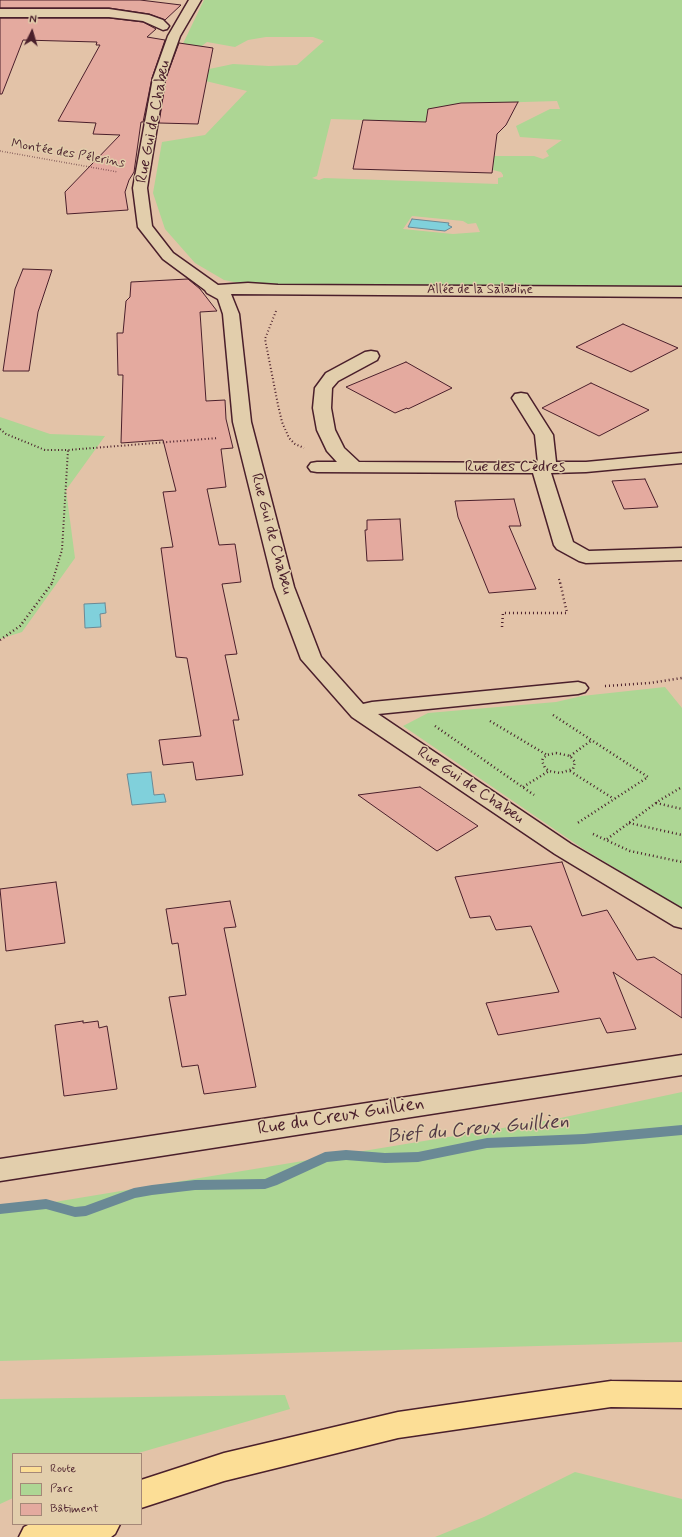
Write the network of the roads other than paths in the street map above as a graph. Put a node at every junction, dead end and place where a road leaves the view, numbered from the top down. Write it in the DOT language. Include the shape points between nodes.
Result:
graph roads {
  1 [pos="195,0"];
  2 [pos="0,13"];
  3 [pos="162,26"];
  4 [pos="682,292"];
  5 [pos="219,293"];
  6 [pos="371,356"];
  7 [pos="521,398"];
  8 [pos="682,458"];
  9 [pos="317,467"];
  10 [pos="350,467"];
  11 [pos="545,468"];
  12 [pos="682,554"];
  13 [pos="578,688"];
  14 [pos="360,712"];
  15 [pos="682,920"];
  16 [pos="682,1064"];
  17 [pos="0,1170"];
  18 [pos="682,1395"];
  19 [pos="224,1467"];
  20 [pos="142,1494"];
  21 [pos="142,1506"];
  22 [pos="63,1525"];
  23 [pos="102,1525"];
  24 [pos="35,1537"];
  25 [pos="81,1537"];
  1 -- 5 [label="street, Rue Gui de Chabeu" via="174,36 159,78 140,188 145,227 168,256"];
  2 -- 3 [label="street" via="109,13 145,18"];
  4 -- 5 [label="street, Allée de la Saladine" via="278,290"];
  5 -- 14 [label="street, Rue Gui de Chabeu" via="231,314 242,422 284,587 310,659"];
  6 -- 10 [label="street" via="332,377 324,388 322,408 326,430 336,451"];
  7 -- 11 [label="street" via="544,435"];
  8 -- 11 [label="street, Rue des Cèdres"];
  9 -- 10 [label="street, Rue des Cèdres"];
  10 -- 11 [label="street, Rue des Cèdres"];
  11 -- 12 [label="street" via="564,545 586,557"];
  13 -- 14 [label="street" via="372,708"];
  14 -- 15 [label="street, Rue Gui de Chabeu" via="563,849"];
  16 -- 17 [label="street, Rue du Creux Guillien"];
  18 -- 19 [label="main road" via="611,1394 398,1425"];
  19 -- 20 [label="main road"];
  19 -- 21 [label="main road"];
  22 -- 24 [label="main road"];
  23 -- 25 [label="main road"];
}
